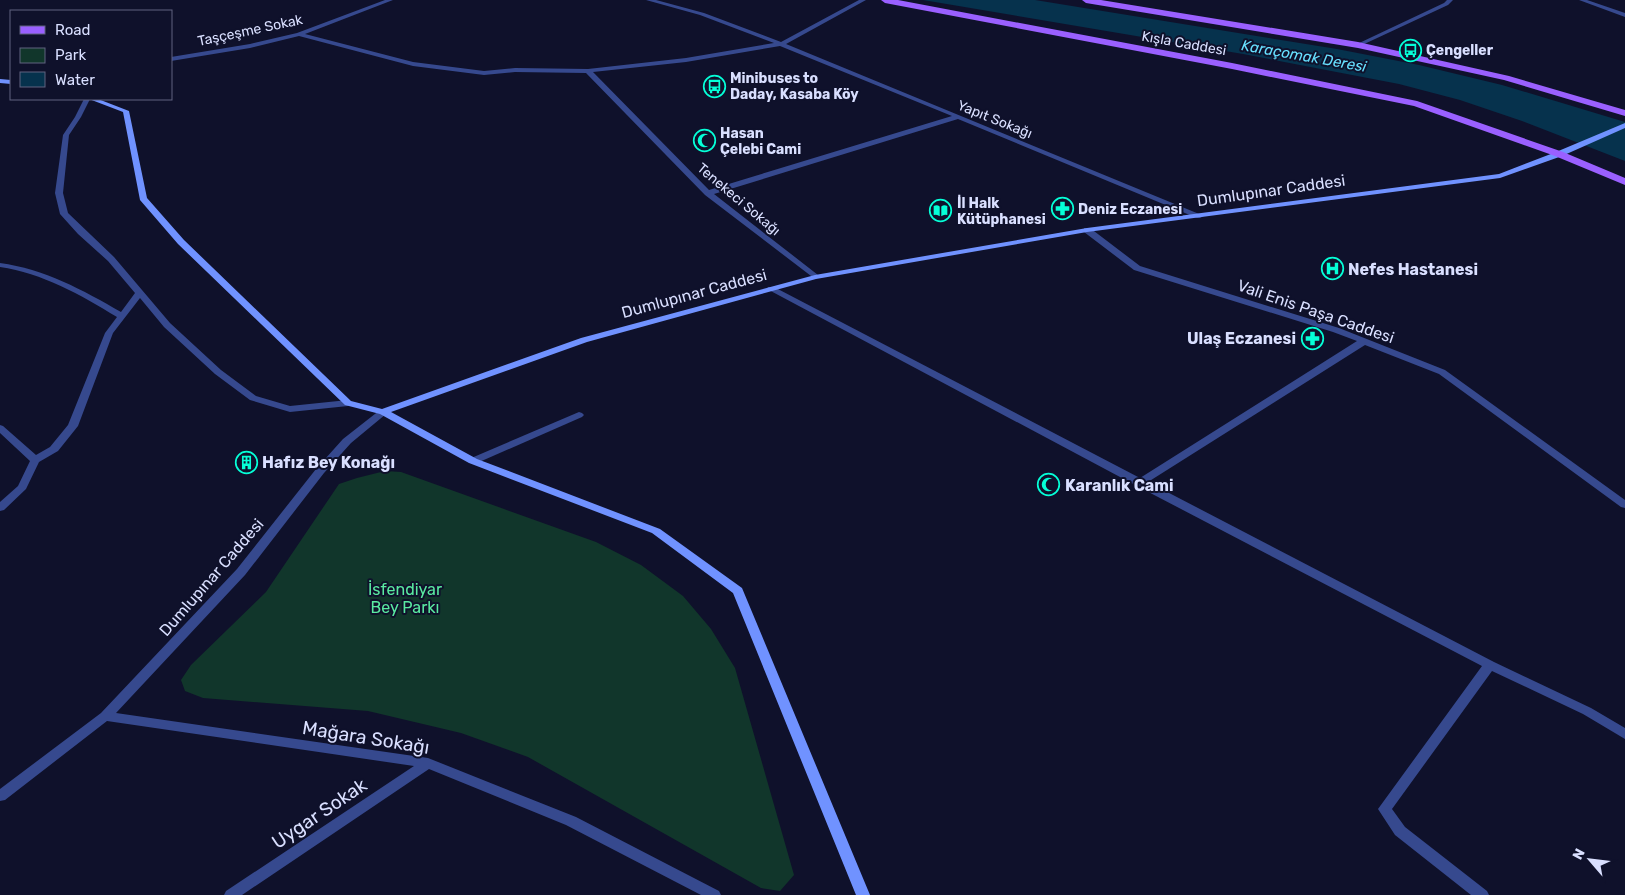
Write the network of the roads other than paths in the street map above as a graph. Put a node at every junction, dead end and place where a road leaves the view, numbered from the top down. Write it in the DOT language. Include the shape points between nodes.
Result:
graph roads {
  1 [pos="390,0"];
  2 [pos="648,0"];
  3 [pos="863,0"];
  4 [pos="885,0"];
  5 [pos="1086,0"];
  6 [pos="1450,0"];
  7 [pos="1582,0"];
  8 [pos="1625,15"];
  9 [pos="299,34"];
  10 [pos="781,44"];
  11 [pos="1358,45"];
  12 [pos="172,59"];
  13 [pos="588,71"];
  14 [pos="86,100"];
  15 [pos="95,100"];
  16 [pos="1625,113"];
  17 [pos="957,117"];
  18 [pos="1625,125"];
  19 [pos="1559,154"];
  20 [pos="1625,182"];
  21 [pos="708,193"];
  22 [pos="1200,216"];
  23 [pos="1087,230"];
  24 [pos="0,265"];
  25 [pos="815,277"];
  26 [pos="771,289"];
  27 [pos="139,294"];
  28 [pos="122,316"];
  29 [pos="1364,341"];
  30 [pos="348,403"];
  31 [pos="383,412"];
  32 [pos="579,415"];
  33 [pos="0,428"];
  34 [pos="35,460"];
  35 [pos="473,461"];
  36 [pos="1139,483"];
  37 [pos="1625,505"];
  38 [pos="0,508"];
  39 [pos="1490,664"];
  40 [pos="105,716"];
  41 [pos="1625,734"];
  42 [pos="428,763"];
  43 [pos="0,796"];
  44 [pos="231,895"];
  45 [pos="714,895"];
  46 [pos="863,895"];
  47 [pos="1482,895"];
  1 -- 9 [label="street, Taşçeşme Sokak"];
  2 -- 10 [label="street, Yapıt Sokağı" via="702,14"];
  3 -- 10 [label="street"];
  4 -- 19 [label="main road, Kışla Caddesi" via="1417,104"];
  5 -- 11 [label="main road"];
  6 -- 11 [label="street"];
  7 -- 8 [label="street"];
  9 -- 12 [label="street, Taşçeşme Sokak"];
  9 -- 13 [label="street" via="413,64 484,73"];
  10 -- 13 [label="street" via="686,60"];
  10 -- 17 [label="street, Yapıt Sokağı"];
  11 -- 16 [label="main road" via="1506,78"];
  13 -- 21 [label="street, Tenekeci Sokağı"];
  14 -- 27 [label="street" via="66,134 60,200 64,214 111,259"];
  15 -- 30 [label="main road" via="126,111 143,198 181,242"];
  17 -- 21 [label="street"];
  17 -- 22 [label="street, Yapıt Sokağı"];
  18 -- 19 [label="main road, Dumlupınar Caddesi"];
  19 -- 20 [label="main road, Kışla Caddesi"];
  19 -- 22 [label="main road, Dumlupınar Caddesi" via="1500,176"];
  21 -- 25 [label="street, Tenekeci Sokağı"];
  22 -- 23 [label="main road, Dumlupınar Caddesi"];
  23 -- 25 [label="main road, Dumlupınar Caddesi"];
  23 -- 29 [label="street, Vali Enis Paşa Caddesi" via="1137,268"];
  24 -- 28 [label="street" via="13,266 51,280"];
  25 -- 26 [label="main road, Dumlupınar Caddesi"];
  26 -- 31 [label="main road, Dumlupınar Caddesi" via="584,340"];
  26 -- 36 [label="street"];
  27 -- 28 [label="street"];
  27 -- 30 [label="street" via="218,372 253,398 290,409"];
  28 -- 34 [label="street" via="109,333 73,426 54,449"];
  29 -- 36 [label="street"];
  29 -- 37 [label="street, Vali Enis Paşa Caddesi" via="1442,372"];
  30 -- 31 [label="main road"];
  31 -- 35 [label="main road"];
  31 -- 40 [label="street, Dumlupınar Caddesi" via="340,448 241,572"];
  32 -- 35 [label="street"];
  33 -- 34 [label="street"];
  34 -- 38 [label="street" via="22,486"];
  35 -- 46 [label="main road" via="656,531 738,591"];
  36 -- 39 [label="street"];
  39 -- 41 [label="street"];
  39 -- 47 [label="street" via="1385,809 1400,832"];
  40 -- 42 [label="street, Mağara Sokağı"];
  40 -- 43 [label="street, Dumlupınar Caddesi"];
  42 -- 44 [label="street, Uygar Sokak"];
  42 -- 45 [label="street, Mağara Sokağı" via="571,821"];
}
